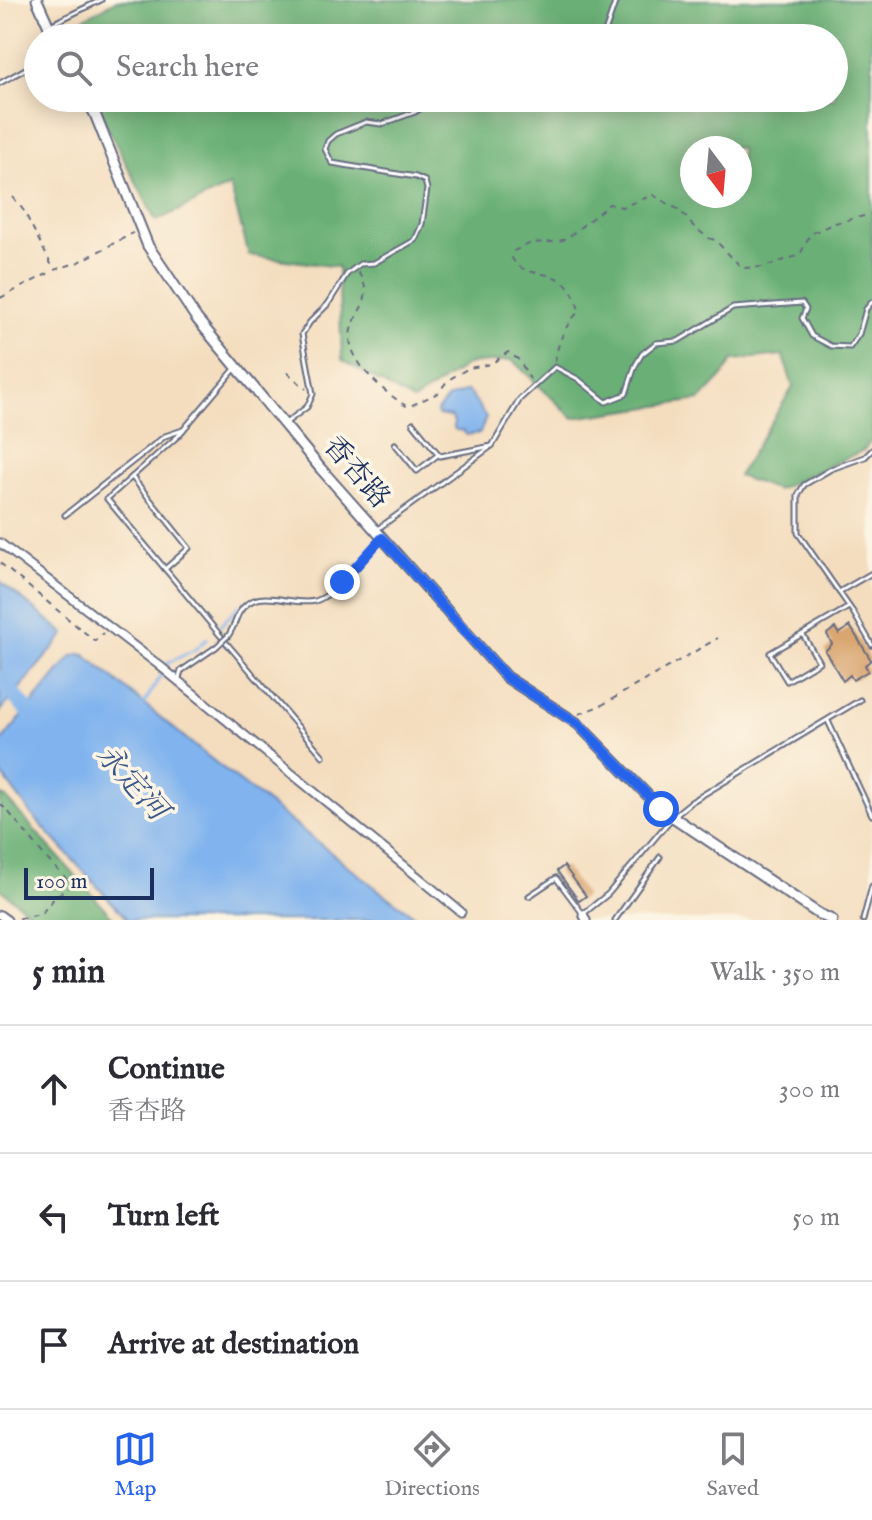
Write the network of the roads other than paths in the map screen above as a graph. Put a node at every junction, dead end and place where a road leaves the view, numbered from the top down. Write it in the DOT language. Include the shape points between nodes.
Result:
graph roads {
  1 [pos="37,0"];
  2 [pos="101,0"];
  3 [pos="616,0"];
  4 [pos="48,24"];
  5 [pos="53,24"];
  6 [pos="608,24"];
  7 [pos="24,70"];
  8 [pos="0,83"];
  9 [pos="94,112"];
  10 [pos="415,112"];
  11 [pos="872,302"];
  12 [pos="237,367"];
  13 [pos="413,423"];
  14 [pos="284,424"];
  15 [pos="183,430"];
  16 [pos="395,444"];
  17 [pos="492,446"];
  18 [pos="872,450"];
  19 [pos="439,454"];
  20 [pos="132,477"];
  21 [pos="65,515"];
  22 [pos="379,534"];
  23 [pos="0,543"];
  24 [pos="165,569"];
  25 [pos="872,573"];
  26 [pos="839,592"];
  27 [pos="849,607"];
  28 [pos="803,635"];
  29 [pos="872,645"];
  30 [pos="178,682"];
  31 [pos="860,700"];
  32 [pos="827,720"];
  33 [pos="323,756"];
  34 [pos="872,815"];
  35 [pos="672,816"];
  36 [pos="660,857"];
  37 [pos="872,886"];
  38 [pos="529,896"];
  39 [pos="461,912"];
  40 [pos="872,912"];
  41 [pos="866,914"];
  42 [pos="0,915"];
  43 [pos="585,917"];
  44 [pos="816,917"];
  45 [pos="9,920"];
  46 [pos="615,920"];
  47 [pos="832,920"];
  48 [pos="863,920"];
  1 -- 4 [label="street"];
  2 -- 5 [label="lane"];
  3 -- 6 [label="lane"];
  7 -- 8 [label="lane"];
  9 -- 12 [label="street, 香杏路" via="148,246"];
  10 -- 14 [label="lane" via="382,124 366,122 328,141 325,149 332,163 425,181 422,224 415,240 347,274 310,322 302,334 313,394 307,407"];
  11 -- 17 [label="lane" via="850,347 831,346 812,336 802,318 802,303 733,308 678,341 656,343 642,354 626,394 606,402 555,367 520,399"];
  12 -- 14 [label="street, 香杏路"];
  12 -- 15 [label="lane"];
  13 -- 19 [label="lane"];
  14 -- 22 [label="street, 香杏路"];
  15 -- 20 [label="lane"];
  15 -- 21 [label="lane" via="165,436"];
  16 -- 19 [label="lane" via="417,471"];
  17 -- 19 [label="lane"];
  17 -- 22 [label="lane"];
  18 -- 26 [label="lane" via="804,485 798,495 798,533"];
  20 -- 24 [label="lane" via="189,548"];
  20 -- 24 [label="lane" via="107,499"];
  22 -- 30 [label="lane, bridge" via="342,582 317,601 273,598 247,604 228,636 181,671"];
  22 -- 35 [label="street, 香杏路" via="506,677 578,724"];
  23 -- 30 [label="street"];
  24 -- 33 [label="lane"];
  25 -- 26 [label="lane"];
  26 -- 27 [label="lane"];
  27 -- 28 [label="lane"];
  27 -- 29 [label="lane"];
  28 -- 28 [label="lane" via="770,653 787,681 819,662"];
  30 -- 39 [label="street"];
  31 -- 32 [label="lane"];
  32 -- 34 [label="lane"];
  32 -- 35 [label="lane"];
  35 -- 43 [label="lane"];
  35 -- 44 [label="street, 香杏路"];
  36 -- 46 [label="lane"];
  37 -- 41 [label="lane"];
  38 -- 43 [label="lane" via="556,878"];
  40 -- 41 [label="lane"];
  41 -- 48 [label="lane"];
  42 -- 45 [label="street"];
  44 -- 47 [label="street, 香杏路"];
}
